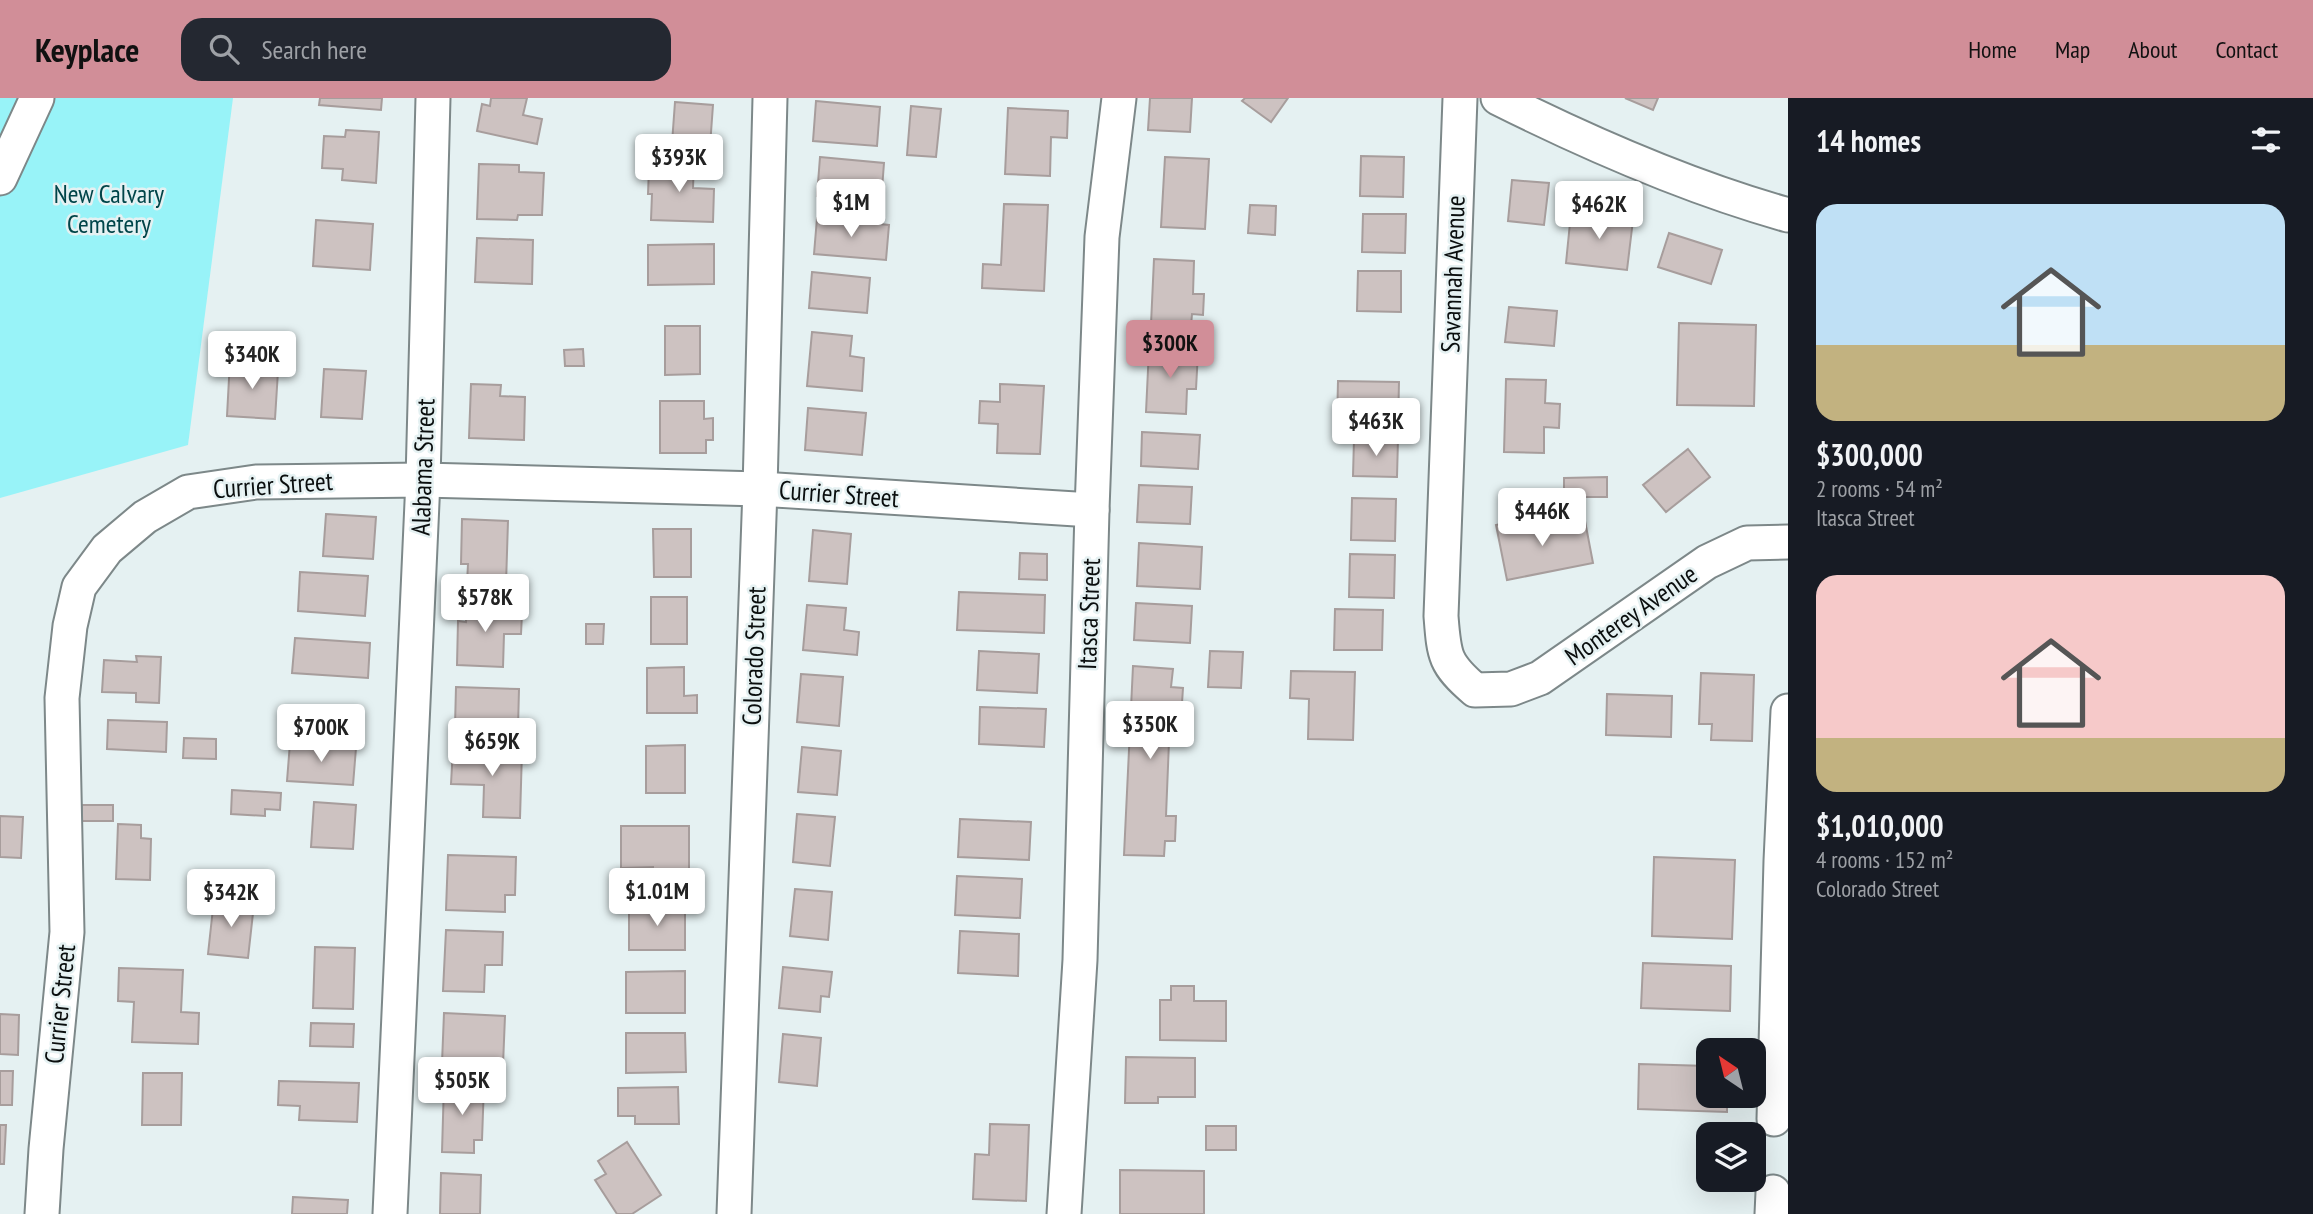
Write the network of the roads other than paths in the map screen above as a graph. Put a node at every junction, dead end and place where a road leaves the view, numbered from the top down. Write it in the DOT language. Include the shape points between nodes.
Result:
graph roads {
  1 [pos="37,98"];
  2 [pos="433,98"];
  3 [pos="770,98"];
  4 [pos="1119,98"];
  5 [pos="1460,98"];
  6 [pos="1498,98"];
  7 [pos="0,178"];
  8 [pos="1788,215"];
  9 [pos="423,480"];
  10 [pos="760,489"];
  11 [pos="1091,510"];
  12 [pos="1788,542"];
  13 [pos="1475,690"];
  14 [pos="1788,711"];
  15 [pos="1774,1119"];
  16 [pos="42,1214"];
  17 [pos="390,1214"];
  18 [pos="734,1214"];
  19 [pos="1065,1214"];
  1 -- 7 [label="street"];
  2 -- 9 [label="street, Alabama Street"];
  3 -- 10 [label="street, Colorado Street"];
  4 -- 11 [label="street, Itasca Street" via="1102,237"];
  5 -- 13 [label="street, Savannah Avenue" via="1441,616 1444,653 1455,673"];
  6 -- 8 [label="street" via="1676,177"];
  9 -- 10 [label="street, Currier Street"];
  9 -- 16 [label="street, Currier Street" via="256,482 188,492 145,517 107,549 79,587 62,698 67,932"];
  9 -- 17 [label="street, Alabama Street"];
  10 -- 11 [label="street, Currier Street"];
  10 -- 18 [label="street, Colorado Street"];
  11 -- 19 [label="street, Itasca Street" via="1080,960"];
  12 -- 13 [label="street, Monterey Avenue" via="1747,542 1707,562 1540,678 1511,689"];
  14 -- 15 [label="street"];
}
